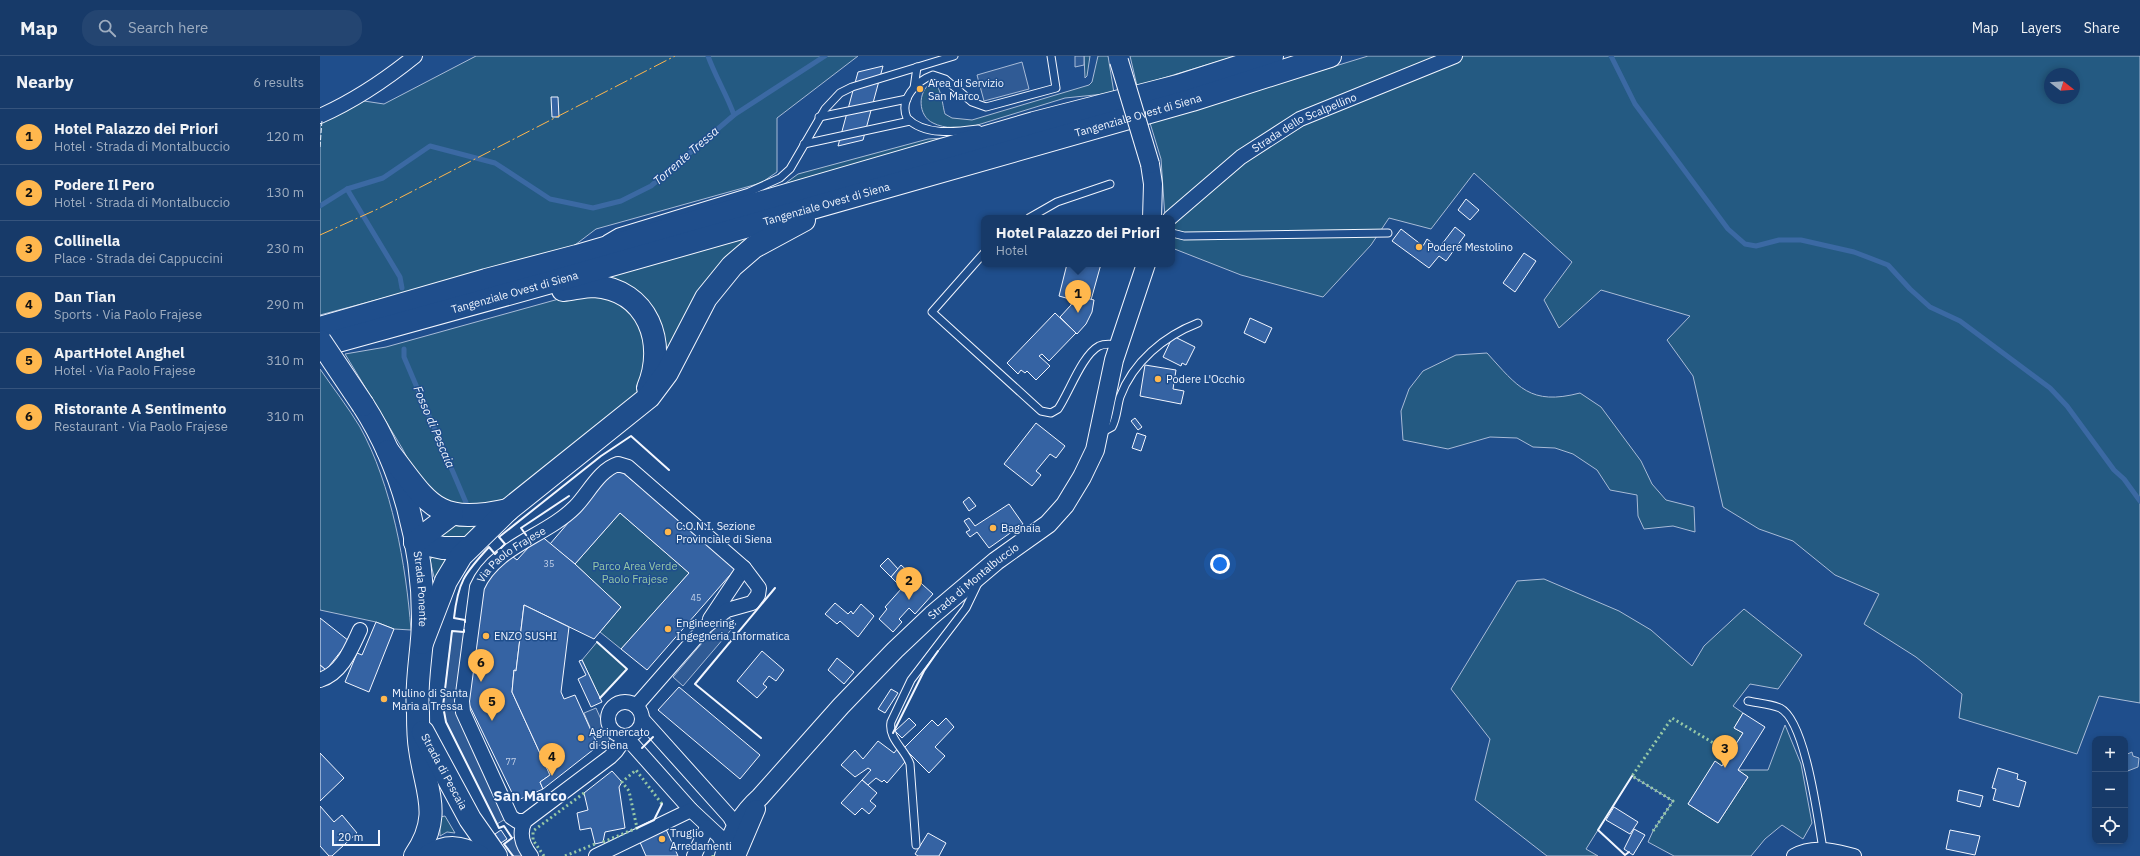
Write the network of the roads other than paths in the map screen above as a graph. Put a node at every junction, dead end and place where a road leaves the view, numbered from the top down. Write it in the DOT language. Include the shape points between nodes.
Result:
graph roads {
  1 [pos="415,56"];
  2 [pos="954,56"];
  3 [pos="1052,56"];
  4 [pos="1272,56"];
  5 [pos="1330,56"];
  6 [pos="1455,56"];
  7 [pos="1119,58"];
  8 [pos="917,67"];
  9 [pos="914,88"];
  10 [pos="906,99"];
  11 [pos="320,116"];
  12 [pos="819,117"];
  13 [pos="910,121"];
  14 [pos="1034,123"];
  15 [pos="804,144"];
  16 [pos="1110,184"];
  17 [pos="846,198"];
  18 [pos="1034,215"];
  19 [pos="1152,215"];
  20 [pos="1173,215"];
  21 [pos="1388,233"];
  22 [pos="1175,234"];
  23 [pos="577,256"];
  24 [pos="981,256"];
  25 [pos="1145,267"];
  26 [pos="475,304"];
  27 [pos="1198,323"];
  28 [pos="320,328"];
  29 [pos="320,341"];
  30 [pos="1118,345"];
  31 [pos="320,346"];
  32 [pos="639,405"];
  33 [pos="1099,434"];
  34 [pos="388,451"];
  35 [pos="508,510"];
  36 [pos="452,514"];
  37 [pos="415,542"];
  38 [pos="468,548"];
  39 [pos="744,568"];
  40 [pos="983,572"];
  41 [pos="706,626"];
  42 [pos="360,630"];
  43 [pos="422,643"];
  44 [pos="320,680"];
  45 [pos="1748,701"];
  46 [pos="636,706"];
  47 [pos="643,720"];
  48 [pos="419,724"];
  49 [pos="626,737"];
  50 [pos="760,797"];
  51 [pos="721,808"];
  52 [pos="747,808"];
  53 [pos="691,810"];
  54 [pos="470,819"];
  55 [pos="525,821"];
  56 [pos="707,826"];
  57 [pos="735,826"];
  58 [pos="916,845"];
  59 [pos="1823,849"];
  60 [pos="415,856"];
  61 [pos="430,856"];
  62 [pos="479,856"];
  63 [pos="484,856"];
  64 [pos="496,856"];
  65 [pos="531,856"];
  66 [pos="596,856"];
  67 [pos="694,856"];
  68 [pos="724,856"];
  69 [pos="730,856"];
  70 [pos="736,856"];
  71 [pos="1794,856"];
  72 [pos="1854,856"];
  1 -- 11 [label="street" via="348,104"];
  2 -- 8 [label="lane"];
  3 -- 9 [label="lane" via="1056,88 991,106 981,106 972,102 938,76 928,77"];
  4 -- 14 [label="main road, Tangenziale Ovest di Siena" via="1178,86"];
  5 -- 17 [label="main road, Tangenziale Ovest di Siena" via="1192,100"];
  6 -- 20 [label="street, Strada dello Scalpellino" via="1300,119 1241,157"];
  7 -- 19 [label="street, bridge" via="1150,164 1153,184"];
  8 -- 9 [label="lane"];
  8 -- 12 [label="lane" via="846,90 829,103"];
  9 -- 10 [label="lane"];
  10 -- 12 [label="lane"];
  10 -- 13 [label="lane" via="904,110"];
  12 -- 15 [label="lane"];
  13 -- 14 [label="lane" via="926,128 950,132"];
  13 -- 15 [label="lane"];
  14 -- 23 [label="main road, Tangenziale Ovest di Siena"];
  15 -- 23 [label="lane" via="790,169 771,183 618,232"];
  16 -- 18 [label="lane" via="1072,196"];
  17 -- 26 [label="main road, Tangenziale Ovest di Siena"];
  17 -- 32 [label="main road" via="768,238 732,266 704,302 661,382"];
  21 -- 22 [label="lane" via="1184,236"];
  23 -- 28 [label="main road, Tangenziale Ovest di Siena"];
  24 -- 30 [label="lane" via="932,312 1041,411 1052,414 1058,409 1084,363 1099,346"];
  25 -- 30 [label="street, Strada di Montalbuccio"];
  26 -- 31 [label="main road, Tangenziale Ovest di Siena"];
  26 -- 32 [label="main road" via="587,286 610,289 623,295 633,302 648,321 656,344 654,370"];
  27 -- 33 [label="lane" via="1174,333 1140,363 1120,397 1112,427"];
  29 -- 34 [label="main road, Strada Ponente, bridge" via="363,405"];
  30 -- 33 [label="street, Strada di Montalbuccio"];
  32 -- 35 [label="main road"];
  33 -- 40 [label="street, Strada di Montalbuccio" via="1092,458 1058,513 1040,530"];
  34 -- 36 [label="main road" via="431,503"];
  34 -- 37 [label="main road, Strada Ponente" via="402,490"];
  35 -- 36 [label="main road" via="479,516"];
  35 -- 38 [label="main road"];
  36 -- 37 [label="main road"];
  37 -- 38 [label="main road" via="443,548"];
  37 -- 43 [label="main road, Strada Ponente" via="422,606"];
  38 -- 43 [label="main road" via="446,581"];
  39 -- 41 [label="street, Via Paolo Frajese"];
  39 -- 41 [label="street, Via Paolo Frajese" via="758,585 757,598 748,605 728,610"];
  39 -- 55 [label="street, Via Paolo Frajese" via="628,467 618,464 606,472 572,509 507,551 481,580 476,591 462,701 463,712 511,817 517,821"];
  40 -- 50 [label="street, Strada di Montalbuccio" via="879,665"];
  40 -- 58 [label="lane" via="966,608 911,680 891,722 892,736 905,752 910,764"];
  41 -- 46 [label="street, Via Paolo Frajese"];
  42 -- 44 [label="street" via="342,664"];
  43 -- 48 [label="main road, Strada Ponente" via="418,690"];
  45 -- 59 [label="lane" via="1781,708 1793,722 1810,769"];
  46 -- 47 [label="street"];
  46 -- 49 [label="street" via="626,702 620,703 609,714 608,720 612,730"];
  47 -- 49 [label="street" via="639,730"];
  47 -- 51 [label="street"];
  48 -- 54 [label="main road, Strada di Pescaia"];
  48 -- 60 [label="main road, Strada Ponente" via="431,820 427,836"];
  49 -- 53 [label="street"];
  49 -- 55 [label="street" via="610,757"];
  50 -- 52 [label="street, Strada di Montalbuccio"];
  50 -- 70 [label="street, Strada di Montalbuccio"];
  51 -- 52 [label="street" via="732,812"];
  51 -- 57 [label="street"];
  52 -- 57 [label="street, Strada di Montalbuccio"];
  53 -- 56 [label="street"];
  53 -- 66 [label="street"];
  54 -- 63 [label="main road, Strada di Pescaia"];
  54 -- 64 [label="main road, Strada di Pescaia"];
  55 -- 65 [label="street" via="522,838"];
  56 -- 67 [label="street"];
  56 -- 68 [label="street" via="719,836"];
  57 -- 68 [label="street, Strada di Montalbuccio"];
  57 -- 69 [label="street" via="735,841"];
  59 -- 71 [label="street" via="1802,851"];
  59 -- 72 [label="street"];
  61 -- 62 [label="main road" via="438,850 453,847"];
}
